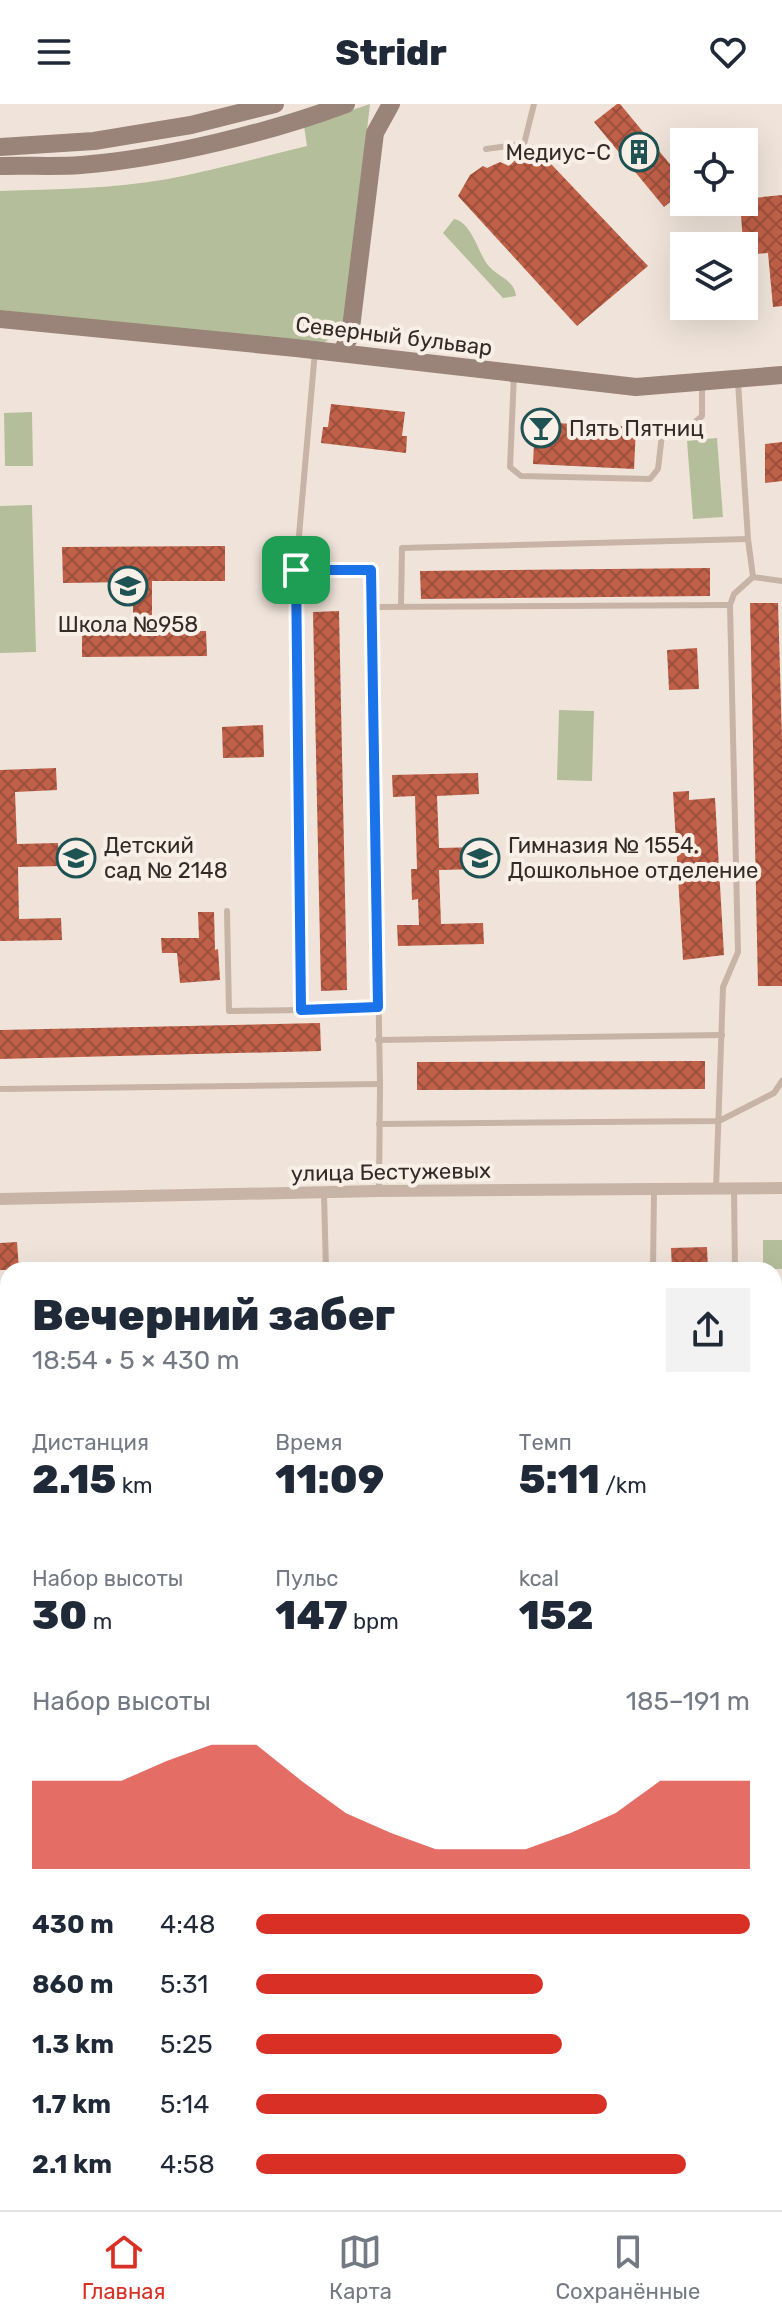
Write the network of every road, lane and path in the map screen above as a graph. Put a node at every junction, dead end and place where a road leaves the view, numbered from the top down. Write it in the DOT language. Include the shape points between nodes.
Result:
graph roads {
  1 [pos="275,104"];
  2 [pos="391,104"];
  3 [pos="534,104"];
  4 [pos="344,105"];
  5 [pos="0,147"];
  6 [pos="486,149"];
  7 [pos="0,166"];
  8 [pos="0,319"];
  9 [pos="315,351"];
  10 [pos="341,353"];
  11 [pos="514,374"];
  12 [pos="782,375"];
  13 [pos="738,380"];
  14 [pos="702,383"];
  15 [pos="748,539"];
  16 [pos="296,570"];
  17 [pos="753,577"];
  18 [pos="782,581"];
  19 [pos="730,605"];
  20 [pos="401,606"];
  21 [pos="372,607"];
  22 [pos="227,911"];
  23 [pos="378,1007"];
  24 [pos="301,1010"];
  25 [pos="722,1035"];
  26 [pos="378,1040"];
  27 [pos="782,1081"];
  28 [pos="380,1084"];
  29 [pos="0,1089"];
  30 [pos="719,1121"];
  31 [pos="379,1124"];
  32 [pos="782,1188"];
  33 [pos="716,1189"];
  34 [pos="734,1189"];
  35 [pos="654,1190"];
  36 [pos="379,1191"];
  37 [pos="324,1192"];
  38 [pos="0,1199"];
  39 [pos="326,1262"];
  40 [pos="653,1262"];
  41 [pos="735,1262"];
  1 -- 5 [label="main road" via="94,141"];
  2 -- 10 [label="main road" via="375,133 350,336"];
  3 -- 6 [label="lane" via="524,144"];
  4 -- 7 [label="main road" via="190,148 81,165"];
  8 -- 9 [label="main road, Северный бульвар"];
  9 -- 10 [label="main road, Северный бульвар"];
  9 -- 16 [label="lane"];
  10 -- 11 [label="main road, Северный бульвар"];
  11 -- 14 [label="main road, Северный бульвар" via="636,387"];
  11 -- 14 [label="lane" via="510,467 521,476 650,479 658,469 663,426 693,424 702,416"];
  12 -- 13 [label="main road, Северный бульвар"];
  13 -- 14 [label="main road, Северный бульвар"];
  13 -- 15 [label="lane"];
  15 -- 17 [label="lane"];
  15 -- 20 [label="lane" via="402,548"];
  16 -- 21 [label="lane" via="371,570"];
  16 -- 24 [label="lane"];
  17 -- 18 [label="lane"];
  17 -- 19 [label="lane"];
  19 -- 20 [label="lane"];
  19 -- 25 [label="lane" via="738,952 723,987"];
  20 -- 21 [label="lane"];
  21 -- 23 [label="lane"];
  22 -- 24 [label="lane" via="229,1011"];
  23 -- 24 [label="lane"];
  23 -- 26 [label="lane"];
  25 -- 26 [label="lane"];
  25 -- 30 [label="lane"];
  26 -- 28 [label="lane"];
  27 -- 30 [label="lane" via="774,1093"];
  28 -- 29 [label="lane"];
  28 -- 31 [label="lane"];
  30 -- 31 [label="lane"];
  30 -- 33 [label="lane"];
  31 -- 36 [label="lane"];
  32 -- 34 [label="street, улица Бестужевых"];
  33 -- 34 [label="street, улица Бестужевых"];
  33 -- 35 [label="street, улица Бестужевых"];
  34 -- 41 [label="lane"];
  35 -- 36 [label="street, улица Бестужевых"];
  35 -- 40 [label="lane"];
  36 -- 37 [label="street, улица Бестужевых"];
  37 -- 38 [label="street, улица Бестужевых"];
  37 -- 39 [label="lane"];
}
